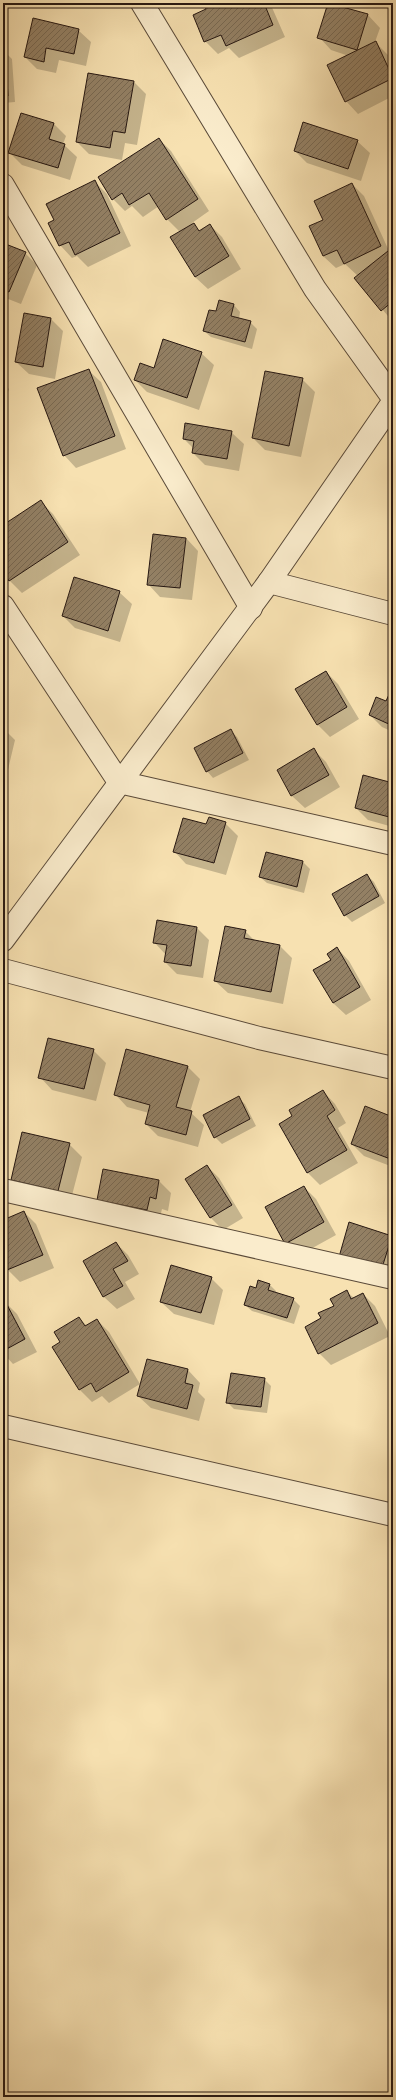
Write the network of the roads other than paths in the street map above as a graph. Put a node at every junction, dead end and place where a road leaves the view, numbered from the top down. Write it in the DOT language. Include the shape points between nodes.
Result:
graph roads {
  1 [pos="142,3"];
  2 [pos="3,185"];
  3 [pos="393,398"];
  4 [pos="393,402"];
  5 [pos="270,582"];
  6 [pos="3,606"];
  7 [pos="251,608"];
  8 [pos="393,614"];
  9 [pos="120,782"];
  10 [pos="393,844"];
  11 [pos="3,940"];
  12 [pos="3,970"];
  13 [pos="393,1068"];
  14 [pos="3,1190"];
  15 [pos="393,1278"];
  16 [pos="3,1426"];
  17 [pos="393,1515"];
  1 -- 3 [label="street" via="315,289"];
  2 -- 7 [label="street"];
  4 -- 5 [label="street"];
  5 -- 7 [label="street"];
  5 -- 8 [label="street"];
  6 -- 9 [label="street"];
  7 -- 9 [label="street"];
  9 -- 10 [label="street"];
  9 -- 11 [label="street"];
  12 -- 13 [label="street" via="259,1038"];
  14 -- 15 [label="street"];
  16 -- 17 [label="street"];
}
